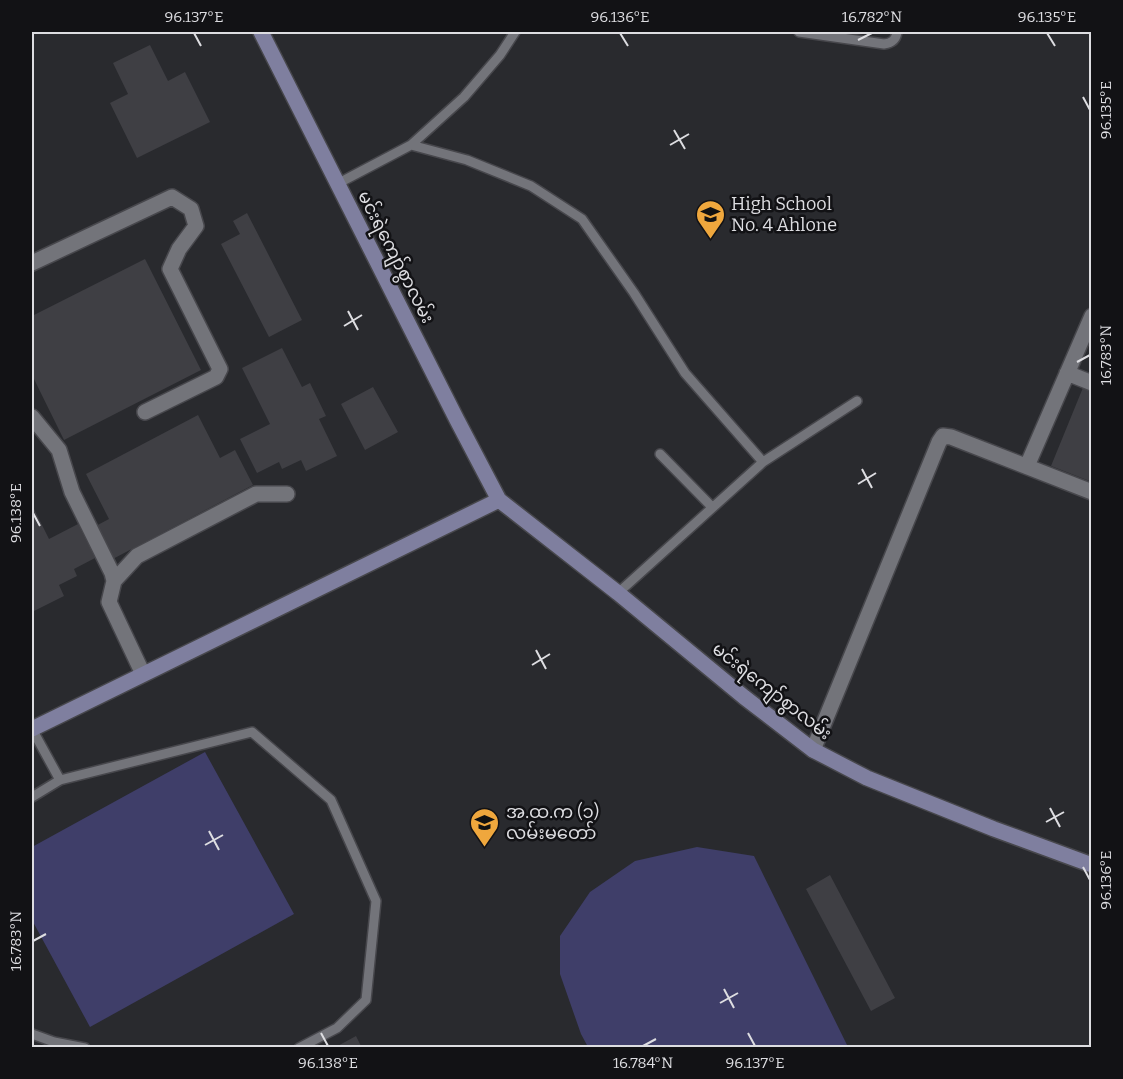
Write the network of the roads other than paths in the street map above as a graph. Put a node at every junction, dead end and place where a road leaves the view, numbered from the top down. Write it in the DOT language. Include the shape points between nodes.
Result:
graph roads {
  1 [pos="261,32"];
  2 [pos="515,32"];
  3 [pos="800,32"];
  4 [pos="897,32"];
  5 [pos="411,145"];
  6 [pos="337,184"];
  7 [pos="32,263"];
  8 [pos="1092,316"];
  9 [pos="1067,373"];
  10 [pos="1092,383"];
  11 [pos="857,401"];
  12 [pos="146,412"];
  13 [pos="32,417"];
  14 [pos="660,454"];
  15 [pos="763,462"];
  16 [pos="1027,466"];
  17 [pos="1092,492"];
  18 [pos="287,494"];
  19 [pos="499,500"];
  20 [pos="712,507"];
  21 [pos="114,581"];
  22 [pos="618,593"];
  23 [pos="143,674"];
  24 [pos="32,729"];
  25 [pos="813,750"];
  26 [pos="60,780"];
  27 [pos="32,797"];
  28 [pos="1092,865"];
  29 [pos="32,1034"];
  30 [pos="85,1047"];
  31 [pos="299,1047"];
  1 -- 6 [label="main road, မင်းရဲကျော်စွာလမ်း"];
  2 -- 5 [label="lane" via="464,97"];
  3 -- 4 [label="lane" via="884,44 892,43"];
  5 -- 6 [label="lane"];
  5 -- 15 [label="lane" via="467,160 531,186 582,219 685,374"];
  6 -- 19 [label="main road, မင်းရဲကျော်စွာလမ်း"];
  7 -- 12 [label="street" via="172,197 191,209 196,226 170,269 220,369 216,377"];
  8 -- 9 [label="street"];
  9 -- 10 [label="street"];
  9 -- 16 [label="street"];
  11 -- 15 [label="lane"];
  13 -- 21 [label="street" via="59,450 72,492"];
  14 -- 20 [label="lane"];
  15 -- 20 [label="lane"];
  16 -- 17 [label="street"];
  16 -- 25 [label="street" via="943,436"];
  18 -- 21 [label="street" via="256,494 137,556"];
  19 -- 22 [label="main road, မင်းရဲကျော်စွာလမ်း"];
  19 -- 23 [label="main road"];
  20 -- 22 [label="lane"];
  21 -- 23 [label="street" via="109,602"];
  22 -- 25 [label="main road, မင်းရဲကျော်စွာလမ်း"];
  23 -- 24 [label="main road"];
  24 -- 26 [label="lane"];
  25 -- 28 [label="main road, မင်းရဲကျော်စွာလမ်း" via="867,778"];
  26 -- 27 [label="lane"];
  26 -- 31 [label="lane" via="252,732 331,800 376,901 366,1000 337,1028"];
  29 -- 30 [label="lane"];
}
